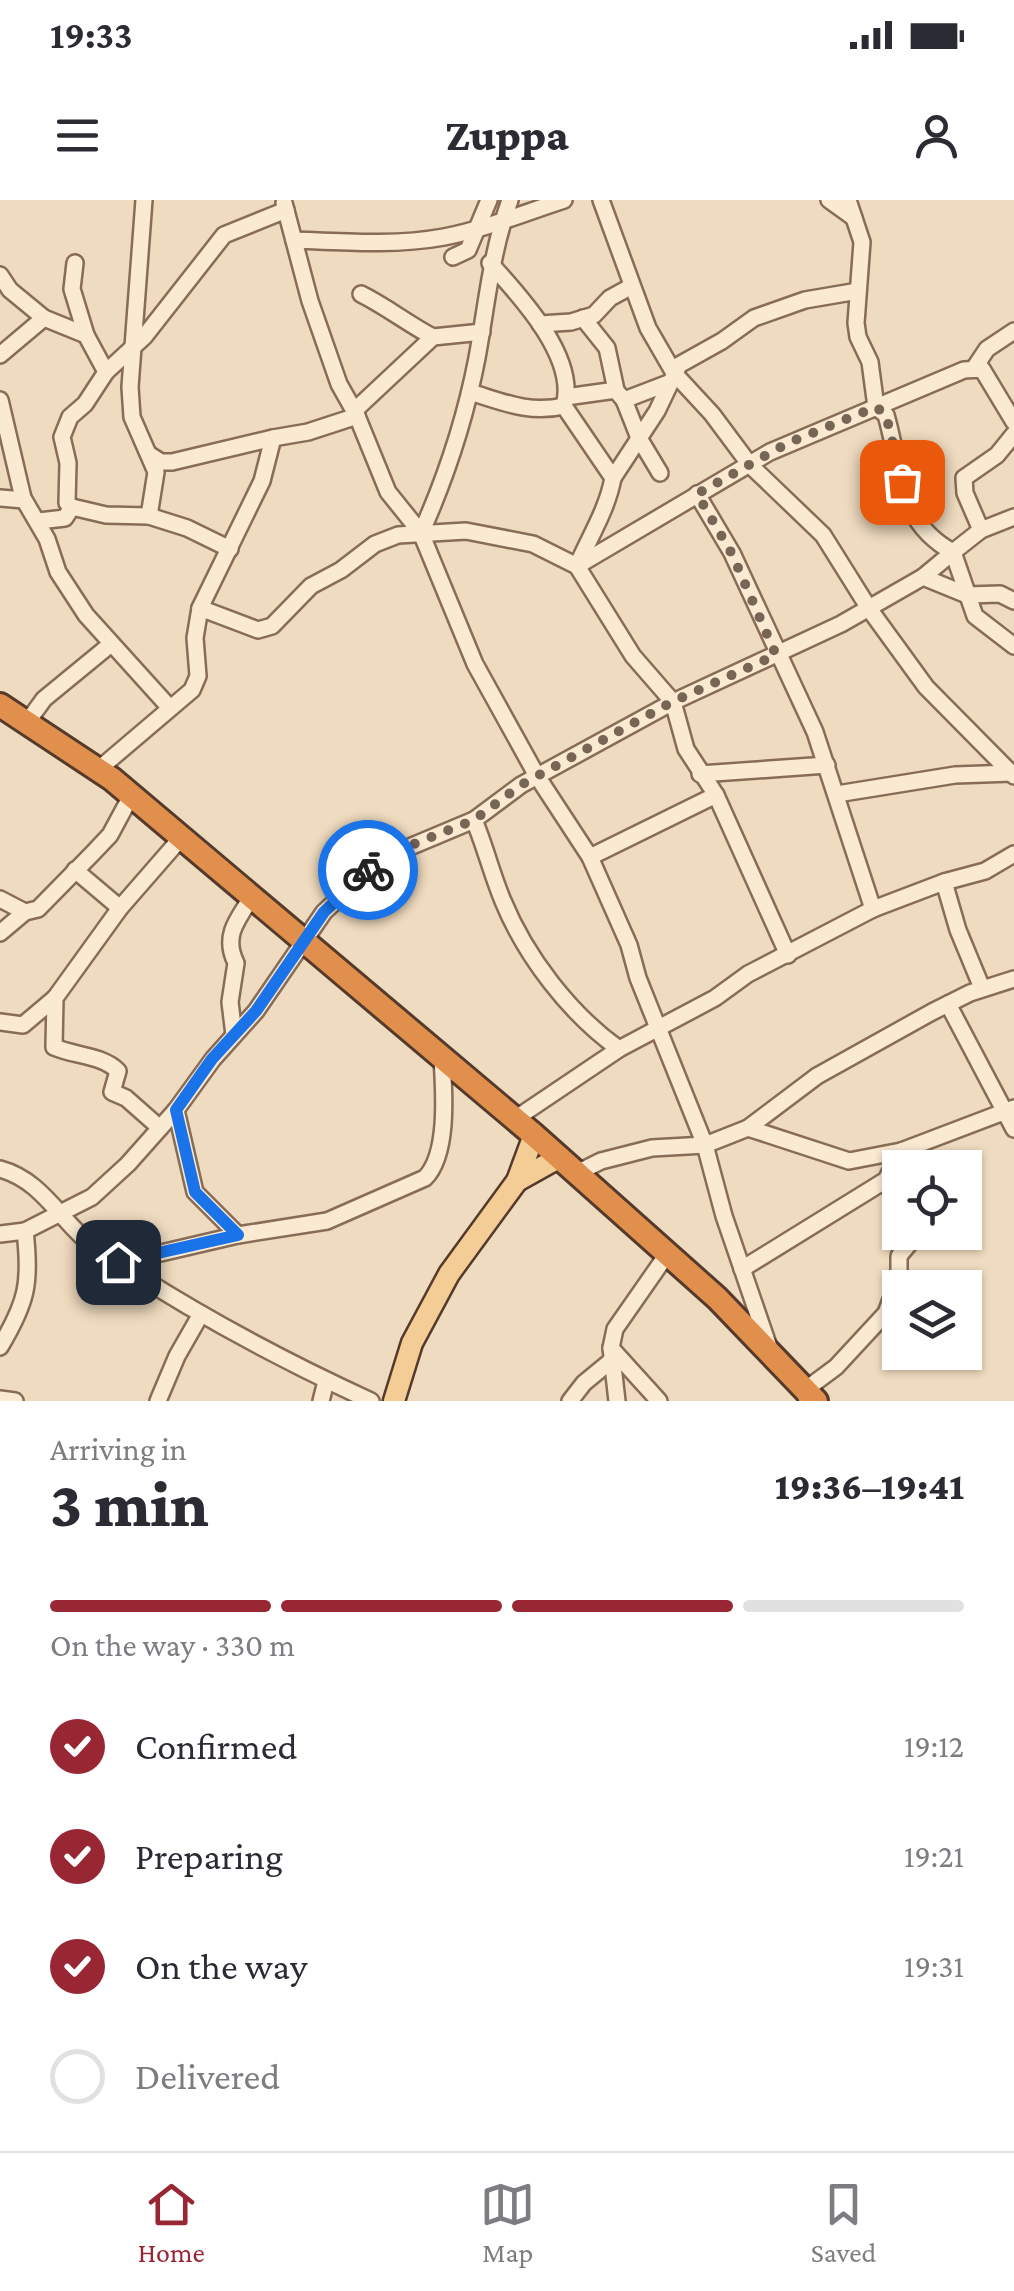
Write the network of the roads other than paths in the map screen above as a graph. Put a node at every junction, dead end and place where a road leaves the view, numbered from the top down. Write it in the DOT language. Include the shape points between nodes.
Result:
graph roads {
  1 [pos="144,200"];
  2 [pos="489,200"];
  3 [pos="510,200"];
  4 [pos="564,200"];
  5 [pos="600,200"];
  6 [pos="830,200"];
  7 [pos="848,200"];
  8 [pos="285,205"];
  9 [pos="854,218"];
  10 [pos="502,222"];
  11 [pos="474,229"];
  12 [pos="294,240"];
  13 [pos="454,257"];
  14 [pos="75,262"];
  15 [pos="490,262"];
  16 [pos="0,275"];
  17 [pos="632,286"];
  18 [pos="858,291"];
  19 [pos="361,294"];
  20 [pos="44,318"];
  21 [pos="583,318"];
  22 [pos="540,324"];
  23 [pos="1014,331"];
  24 [pos="482,332"];
  25 [pos="86,335"];
  26 [pos="433,337"];
  27 [pos="132,351"];
  28 [pos="0,355"];
  29 [pos="975,367"];
  30 [pos="106,372"];
  31 [pos="672,378"];
  32 [pos="470,392"];
  33 [pos="620,395"];
  34 [pos="0,400"];
  35 [pos="565,402"];
  36 [pos="876,407"];
  37 [pos="356,413"];
  38 [pos="1014,422"];
  39 [pos="1014,434"];
  40 [pos="273,438"];
  41 [pos="640,438"];
  42 [pos="150,455"];
  43 [pos="750,465"];
  44 [pos="8,468"];
  45 [pos="660,474"];
  46 [pos="613,478"];
  47 [pos="697,494"];
  48 [pos="0,498"];
  49 [pos="24,500"];
  50 [pos="72,506"];
  51 [pos="149,516"];
  52 [pos="1014,517"];
  53 [pos="39,520"];
  54 [pos="981,530"];
  55 [pos="421,533"];
  56 [pos="230,549"];
  57 [pos="952,552"];
  58 [pos="578,566"];
  59 [pos="924,577"];
  60 [pos="967,595"];
  61 [pos="1014,601"];
  62 [pos="200,608"];
  63 [pos="870,610"];
  64 [pos="112,644"];
  65 [pos="1014,646"];
  66 [pos="776,655"];
  67 [pos="672,702"];
  68 [pos="0,705"];
  69 [pos="170,708"];
  70 [pos="28,721"];
  71 [pos="827,765"];
  72 [pos="99,769"];
  73 [pos="700,774"];
  74 [pos="1013,774"];
  75 [pos="537,776"];
  76 [pos="716,794"];
  77 [pos="837,794"];
  78 [pos="131,796"];
  79 [pos="474,820"];
  80 [pos="181,838"];
  81 [pos="1014,854"];
  82 [pos="590,856"];
  83 [pos="75,870"];
  84 [pos="944,882"];
  85 [pos="252,898"];
  86 [pos="0,899"];
  87 [pos="120,908"];
  88 [pos="873,910"];
  89 [pos="25,912"];
  90 [pos="0,932"];
  91 [pos="302,940"];
  92 [pos="788,955"];
  93 [pos="1014,979"];
  94 [pos="982,988"];
  95 [pos="55,998"];
  96 [pos="948,1004"];
  97 [pos="0,1022"];
  98 [pos="22,1024"];
  99 [pos="660,1026"];
  100 [pos="234,1035"];
  101 [pos="54,1040"];
  102 [pos="619,1049"];
  103 [pos="442,1058"];
  104 [pos="176,1110"];
  105 [pos="1009,1110"];
  106 [pos="515,1119"];
  107 [pos="160,1128"];
  108 [pos="748,1128"];
  109 [pos="1014,1129"];
  110 [pos="534,1134"];
  111 [pos="705,1145"];
  112 [pos="907,1150"];
  113 [pos="882,1155"];
  114 [pos="569,1165"];
  115 [pos="0,1168"];
  116 [pos="518,1181"];
  117 [pos="882,1190"];
  118 [pos="60,1215"];
  119 [pos="26,1231"];
  120 [pos="0,1234"];
  121 [pos="238,1235"];
  122 [pos="904,1250"];
  123 [pos="668,1253"];
  124 [pos="118,1262"];
  125 [pos="742,1268"];
  126 [pos="201,1314"];
  127 [pos="0,1347"];
  128 [pos="770,1350"];
  129 [pos="611,1354"];
  130 [pos="326,1381"];
  131 [pos="809,1397"];
  132 [pos="0,1399"];
  133 [pos="15,1401"];
  134 [pos="158,1401"];
  135 [pos="321,1401"];
  136 [pos="371,1401"];
  137 [pos="394,1401"];
  138 [pos="570,1401"];
  139 [pos="617,1401"];
  140 [pos="658,1401"];
  1 -- 27 [label="street"];
  2 -- 11 [label="street"];
  3 -- 10 [label="street"];
  4 -- 10 [label="street"];
  5 -- 17 [label="street"];
  6 -- 9 [label="street"];
  7 -- 9 [label="street"];
  8 -- 12 [label="street"];
  8 -- 27 [label="street" via="224,235"];
  9 -- 18 [label="street" via="862,242"];
  10 -- 11 [label="street"];
  10 -- 15 [label="street"];
  11 -- 12 [label="street" via="391,242"];
  11 -- 13 [label="street" via="468,250"];
  12 -- 37 [label="street" via="327,351"];
  14 -- 25 [label="street" via="72,289"];
  15 -- 22 [label="street"];
  15 -- 24 [label="street"];
  16 -- 20 [label="street"];
  17 -- 21 [label="street"];
  17 -- 31 [label="street"];
  18 -- 31 [label="street" via="754,318 679,365"];
  18 -- 36 [label="street" via="858,337 870,362"];
  19 -- 26 [label="street"];
  20 -- 25 [label="street"];
  20 -- 28 [label="street"];
  21 -- 22 [label="street"];
  21 -- 33 [label="street" via="607,348"];
  22 -- 35 [label="street" via="556,352"];
  23 -- 29 [label="street" via="987,348"];
  24 -- 26 [label="street"];
  24 -- 32 [label="street"];
  25 -- 30 [label="street"];
  26 -- 37 [label="street"];
  27 -- 30 [label="street"];
  27 -- 42 [label="street" via="132,417"];
  29 -- 36 [label="street"];
  29 -- 38 [label="street" via="988,376"];
  30 -- 50 [label="street" via="62,437 66,503"];
  31 -- 33 [label="street"];
  31 -- 41 [label="street"];
  31 -- 43 [label="street" via="712,414"];
  32 -- 35 [label="street" via="523,409"];
  32 -- 55 [label="street" via="449,470"];
  33 -- 35 [label="street"];
  33 -- 41 [label="street"];
  34 -- 44 [label="street"];
  35 -- 46 [label="street"];
  36 -- 43 [label="street"];
  36 -- 57 [label="street" via="886,415 916,524"];
  37 -- 40 [label="street"];
  37 -- 55 [label="street" via="388,492"];
  39 -- 54 [label="street" via="998,455 964,478"];
  40 -- 42 [label="street" via="172,462"];
  40 -- 56 [label="street" via="262,482"];
  41 -- 45 [label="street"];
  41 -- 46 [label="street"];
  42 -- 51 [label="street" via="156,472"];
  43 -- 47 [label="street"];
  43 -- 63 [label="street" via="823,535"];
  44 -- 49 [label="street"];
  46 -- 58 [label="street" via="608,506"];
  47 -- 58 [label="street"];
  47 -- 66 [label="street"];
  48 -- 49 [label="street"];
  49 -- 53 [label="street"];
  50 -- 51 [label="street"];
  50 -- 53 [label="street" via="65,518"];
  51 -- 56 [label="street"];
  52 -- 54 [label="street"];
  53 -- 64 [label="street" via="58,572"];
  54 -- 57 [label="street"];
  55 -- 58 [label="street" via="466,531 533,544"];
  55 -- 62 [label="street" via="375,544 312,586 272,626 258,630"];
  55 -- 75 [label="street" via="474,664"];
  56 -- 62 [label="street"];
  57 -- 59 [label="street"];
  57 -- 60 [label="street"];
  58 -- 67 [label="street" via="633,656"];
  59 -- 60 [label="street"];
  59 -- 63 [label="street"];
  60 -- 61 [label="street" via="1000,594"];
  60 -- 65 [label="street" via="974,616"];
  62 -- 69 [label="street" via="196,684"];
  63 -- 66 [label="street"];
  63 -- 74 [label="street" via="926,688"];
  64 -- 69 [label="street"];
  64 -- 70 [label="street" via="44,699"];
  66 -- 67 [label="street"];
  66 -- 71 [label="street"];
  67 -- 73 [label="street"];
  67 -- 75 [label="street"];
  68 -- 70 [label="highway"];
  69 -- 72 [label="street"];
  70 -- 72 [label="highway"];
  71 -- 73 [label="street"];
  71 -- 77 [label="street"];
  72 -- 78 [label="highway"];
  73 -- 76 [label="street"];
  74 -- 77 [label="street" via="954,775"];
  75 -- 79 [label="street"];
  75 -- 82 [label="street"];
  76 -- 82 [label="street"];
  76 -- 92 [label="street"];
  77 -- 88 [label="street"];
  78 -- 80 [label="highway"];
  78 -- 83 [label="street" via="110,834"];
  79 -- 91 [label="street" via="381,859"];
  79 -- 102 [label="street" via="502,900 529,951 586,1022"];
  80 -- 85 [label="highway"];
  80 -- 87 [label="street"];
  81 -- 84 [label="street"];
  82 -- 99 [label="street"];
  83 -- 87 [label="street"];
  83 -- 89 [label="street" via="38,909"];
  84 -- 88 [label="street"];
  84 -- 94 [label="street"];
  85 -- 91 [label="highway"];
  85 -- 100 [label="street" via="229,933 236,963"];
  86 -- 89 [label="street"];
  87 -- 95 [label="street"];
  88 -- 92 [label="street"];
  89 -- 90 [label="street"];
  91 -- 100 [label="street"];
  91 -- 103 [label="highway"];
  92 -- 99 [label="street"];
  93 -- 94 [label="street"];
  94 -- 96 [label="street"];
  95 -- 98 [label="street"];
  95 -- 101 [label="street"];
  96 -- 105 [label="street"];
  96 -- 108 [label="street" via="817,1076"];
  97 -- 98 [label="street"];
  98 -- 101 [label="street"];
  99 -- 102 [label="street"];
  99 -- 111 [label="street"];
  100 -- 104 [label="street"];
  101 -- 107 [label="street" via="54,1047 108,1061 118,1071 112,1092"];
  102 -- 106 [label="street"];
  103 -- 106 [label="highway"];
  103 -- 121 [label="street" via="441,1143 426,1178 327,1221"];
  104 -- 107 [label="street"];
  104 -- 121 [label="street" via="195,1192"];
  105 -- 109 [label="street"];
  105 -- 112 [label="street"];
  106 -- 110 [label="highway"];
  107 -- 118 [label="street" via="92,1196"];
  108 -- 111 [label="street"];
  108 -- 113 [label="street" via="850,1161"];
  110 -- 114 [label="highway"];
  110 -- 116 [label="main road"];
  111 -- 114 [label="street"];
  111 -- 125 [label="street"];
  114 -- 116 [label="main road"];
  114 -- 123 [label="highway"];
  115 -- 118 [label="street" via="36,1185"];
  116 -- 137 [label="main road" via="449,1274 412,1342"];
  117 -- 125 [label="street"];
  118 -- 119 [label="street"];
  118 -- 124 [label="street"];
  119 -- 120 [label="street"];
  119 -- 127 [label="street" via="23,1304"];
  121 -- 124 [label="street"];
  122 -- 131 [label="street" via="886,1313"];
  123 -- 128 [label="highway"];
  123 -- 129 [label="street" via="618,1322"];
  124 -- 126 [label="street"];
  125 -- 128 [label="street"];
  126 -- 130 [label="street"];
  126 -- 134 [label="street"];
  128 -- 131 [label="highway"];
  129 -- 138 [label="street"];
  129 -- 139 [label="street"];
  129 -- 140 [label="street"];
  130 -- 135 [label="street"];
  130 -- 136 [label="street"];
  132 -- 133 [label="street"];
}
